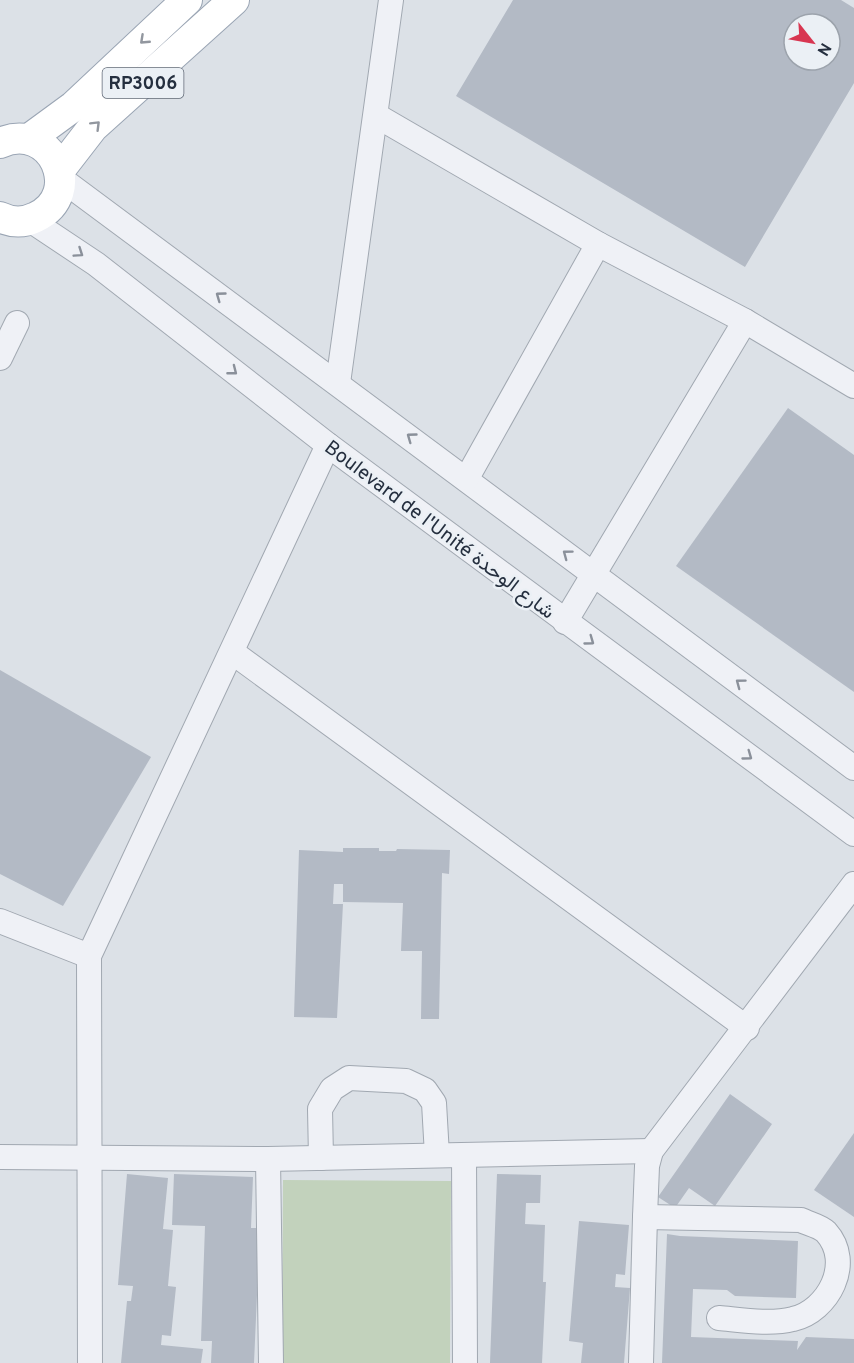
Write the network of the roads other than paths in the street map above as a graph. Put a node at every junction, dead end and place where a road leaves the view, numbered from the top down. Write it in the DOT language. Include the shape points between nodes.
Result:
graph roads {
  1 [pos="187,0"];
  2 [pos="234,0"];
  3 [pos="391,0"];
  4 [pos="377,116"];
  5 [pos="10,139"];
  6 [pos="60,174"];
  7 [pos="17,219"];
  8 [pos="598,244"];
  9 [pos="0,245"];
  10 [pos="746,321"];
  11 [pos="17,323"];
  12 [pos="0,358"];
  13 [pos="338,383"];
  14 [pos="854,386"];
  15 [pos="328,445"];
  16 [pos="467,478"];
  17 [pos="592,573"];
  18 [pos="565,622"];
  19 [pos="232,652"];
  20 [pos="854,768"];
  21 [pos="854,834"];
  22 [pos="854,884"];
  23 [pos="0,921"];
  24 [pos="89,956"];
  25 [pos="747,1028"];
  26 [pos="651,1151"];
  27 [pos="437,1155"];
  28 [pos="464,1155"];
  29 [pos="0,1157"];
  30 [pos="90,1158"];
  31 [pos="321,1158"];
  32 [pos="268,1159"];
  33 [pos="645,1216"];
  34 [pos="718,1318"];
  35 [pos="90,1363"];
  36 [pos="271,1363"];
  37 [pos="465,1363"];
  38 [pos="641,1363"];
  1 -- 5 [label="main road, RP3006, one-way" via="74,106"];
  6 -- 2 [label="main road, RP3006, one-way" via="93,127"];
  3 -- 4 [label="street"];
  4 -- 8 [label="street"];
  4 -- 13 [label="street"];
  5 -- 6 [label="main road, RP3006" via="49,151"];
  6 -- 7 [label="main road, RP3006" via="53,204 43,214"];
  13 -- 6 [label="street, one-way"];
  7 -- 9 [label="main road, RP3006"];
  7 -- 15 [label="street, Boulevard de l'Unité شارع الوحدة, one-way" via="96,264"];
  8 -- 10 [label="street"];
  8 -- 16 [label="street"];
  10 -- 14 [label="street"];
  10 -- 17 [label="street"];
  11 -- 12 [label="street"];
  16 -- 13 [label="street, one-way"];
  15 -- 18 [label="street, Boulevard de l'Unité شارع الوحدة"];
  15 -- 19 [label="street"];
  17 -- 16 [label="street, one-way"];
  17 -- 18 [label="street"];
  20 -- 17 [label="street, one-way"];
  18 -- 21 [label="street, Boulevard de l'Unité شارع الوحدة, one-way"];
  19 -- 24 [label="street"];
  19 -- 25 [label="street"];
  22 -- 25 [label="street"];
  23 -- 24 [label="street"];
  24 -- 30 [label="street"];
  25 -- 26 [label="street"];
  26 -- 28 [label="street"];
  26 -- 33 [label="street"];
  27 -- 28 [label="street"];
  27 -- 31 [label="street"];
  27 -- 31 [label="street" via="434,1103 425,1090 406,1080 349,1078 332,1089 320,1109"];
  28 -- 37 [label="street"];
  29 -- 30 [label="street"];
  30 -- 32 [label="street"];
  30 -- 35 [label="street"];
  31 -- 32 [label="street"];
  32 -- 36 [label="street"];
  33 -- 34 [label="street" via="801,1221 819,1227 833,1243 836,1276 821,1305 792,1320"];
  33 -- 38 [label="street"];
}
